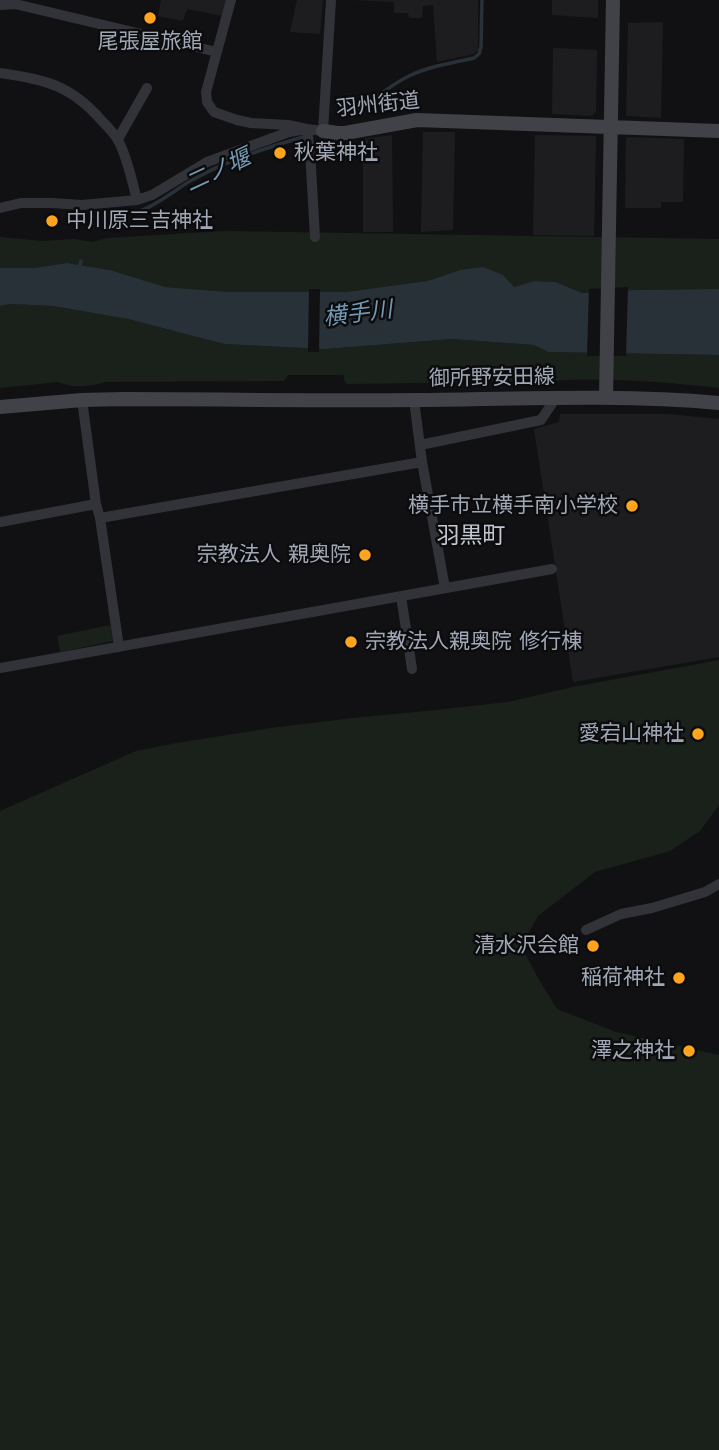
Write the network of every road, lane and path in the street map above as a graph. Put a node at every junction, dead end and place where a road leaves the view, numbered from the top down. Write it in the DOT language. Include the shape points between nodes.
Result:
graph roads {
  1 [pos="231,0"];
  2 [pos="331,0"];
  3 [pos="614,0"];
  4 [pos="0,5"];
  5 [pos="217,52"];
  6 [pos="0,73"];
  7 [pos="147,88"];
  8 [pos="611,127"];
  9 [pos="307,129"];
  10 [pos="323,131"];
  11 [pos="719,131"];
  12 [pos="118,139"];
  13 [pos="137,200"];
  14 [pos="0,208"];
  15 [pos="314,237"];
  16 [pos="606,398"];
  17 [pos="555,399"];
  18 [pos="82,400"];
  19 [pos="414,400"];
  20 [pos="719,403"];
  21 [pos="0,407"];
  22 [pos="420,445"];
  23 [pos="422,462"];
  24 [pos="96,504"];
  25 [pos="100,518"];
  26 [pos="0,522"];
  27 [pos="552,569"];
  28 [pos="445,589"];
  29 [pos="401,596"];
  30 [pos="119,647"];
  31 [pos="0,668"];
  32 [pos="412,669"];
  33 [pos="719,884"];
  34 [pos="586,930"];
  1 -- 5 [label="street"];
  2 -- 10 [label="street, 羽州街道"];
  3 -- 8 [label="main road"];
  4 -- 5 [label="street" via="15,4"];
  5 -- 9 [label="street" via="206,92 214,112 251,123"];
  6 -- 12 [label="street" via="69,91"];
  7 -- 12 [label="street"];
  8 -- 10 [label="main road, 羽州街道" via="417,120 338,134"];
  8 -- 11 [label="main road"];
  8 -- 16 [label="main road"];
  9 -- 10 [label="street"];
  9 -- 13 [label="street" via="207,162"];
  9 -- 15 [label="street"];
  12 -- 13 [label="street"];
  13 -- 14 [label="street" via="82,205 21,203"];
  16 -- 17 [label="main road, 御所野安田線"];
  16 -- 20 [label="main road, 御所野安田線"];
  17 -- 19 [label="main road, 御所野安田線"];
  17 -- 22 [label="street" via="541,421"];
  18 -- 19 [label="main road, 御所野安田線"];
  18 -- 21 [label="main road, 御所野安田線"];
  18 -- 24 [label="street"];
  19 -- 22 [label="street"];
  22 -- 23 [label="street"];
  23 -- 25 [label="street"];
  23 -- 28 [label="street"];
  24 -- 25 [label="street"];
  24 -- 26 [label="street"];
  25 -- 30 [label="street"];
  27 -- 28 [label="street"];
  28 -- 29 [label="street"];
  29 -- 30 [label="street"];
  29 -- 32 [label="street"];
  30 -- 31 [label="street"];
  33 -- 34 [label="street" via="705,892 621,914"];
}
